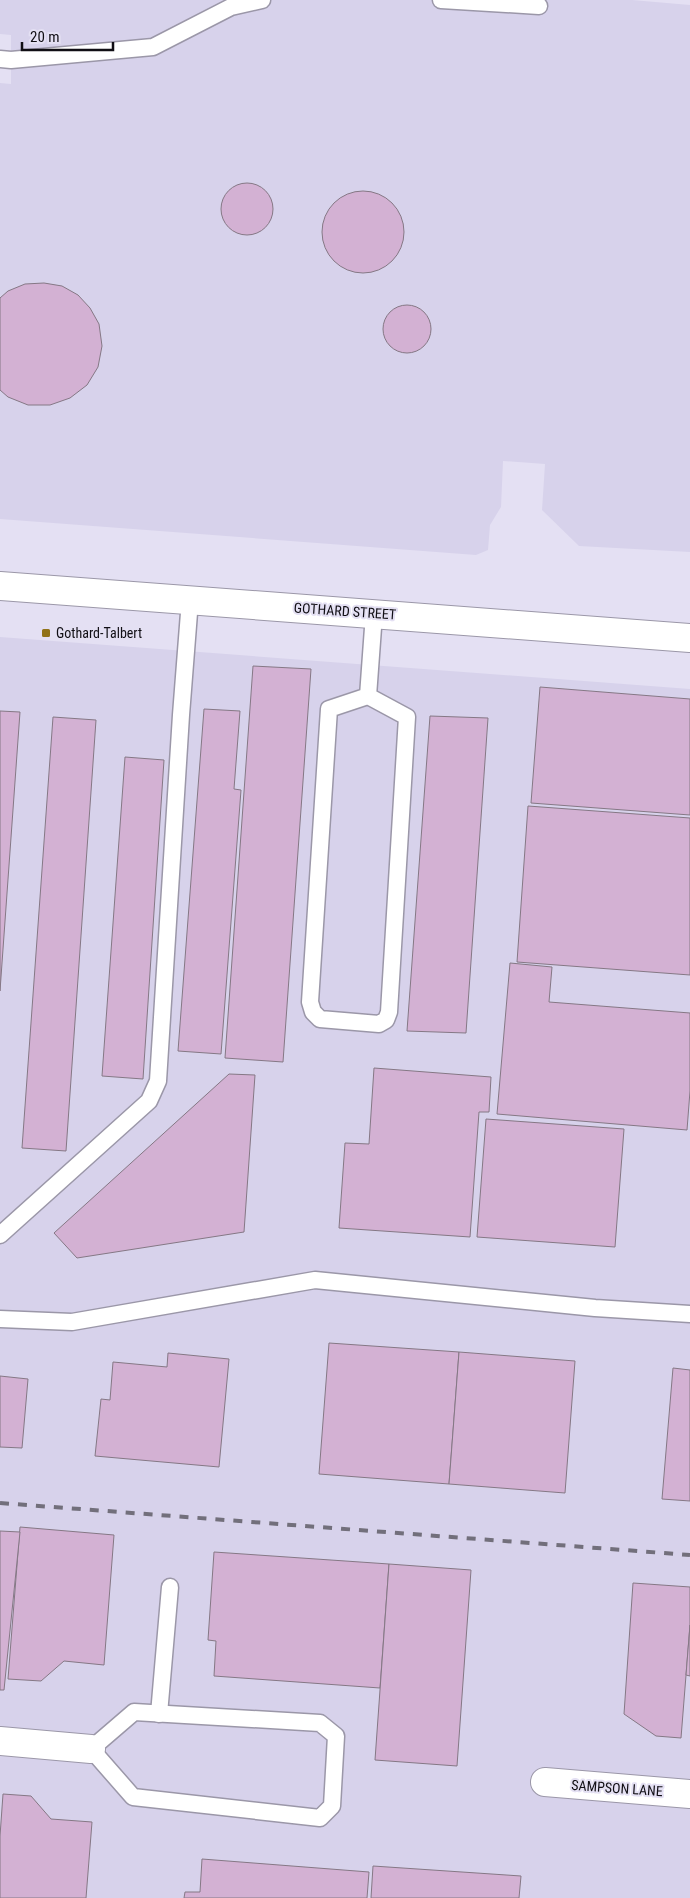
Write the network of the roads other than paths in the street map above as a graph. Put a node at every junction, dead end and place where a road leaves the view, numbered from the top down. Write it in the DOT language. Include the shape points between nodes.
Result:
graph roads {
  1 [pos="262,0"];
  2 [pos="441,0"];
  3 [pos="539,6"];
  4 [pos="0,59"];
  5 [pos="0,586"];
  6 [pos="190,600"];
  7 [pos="374,614"];
  8 [pos="690,638"];
  9 [pos="368,696"];
  10 [pos="0,1235"];
  11 [pos="690,1314"];
  12 [pos="0,1319"];
  13 [pos="170,1587"];
  14 [pos="159,1714"];
  15 [pos="0,1741"];
  16 [pos="91,1749"];
  17 [pos="545,1782"];
  18 [pos="690,1794"];
  1 -- 4 [label="lane" via="231,7 153,46"];
  2 -- 3 [label="lane"];
  5 -- 6 [label="street, GOTHARD STREET"];
  6 -- 7 [label="street, GOTHARD STREET"];
  6 -- 10 [label="lane" via="158,1081 149,1101"];
  7 -- 8 [label="street, GOTHARD STREET"];
  7 -- 9 [label="lane"];
  9 -- 9 [label="lane" via="407,717 389,1012 386,1020 379,1024 320,1019 310,1002 329,709"];
  11 -- 12 [label="lane" via="595,1308 315,1280 72,1322"];
  13 -- 14 [label="lane"];
  14 -- 16 [label="lane" via="134,1712"];
  14 -- 16 [label="lane" via="320,1723 336,1736 332,1806 320,1818 133,1797"];
  15 -- 16 [label="street"];
  17 -- 18 [label="street, SAMPSON LANE"];
}
